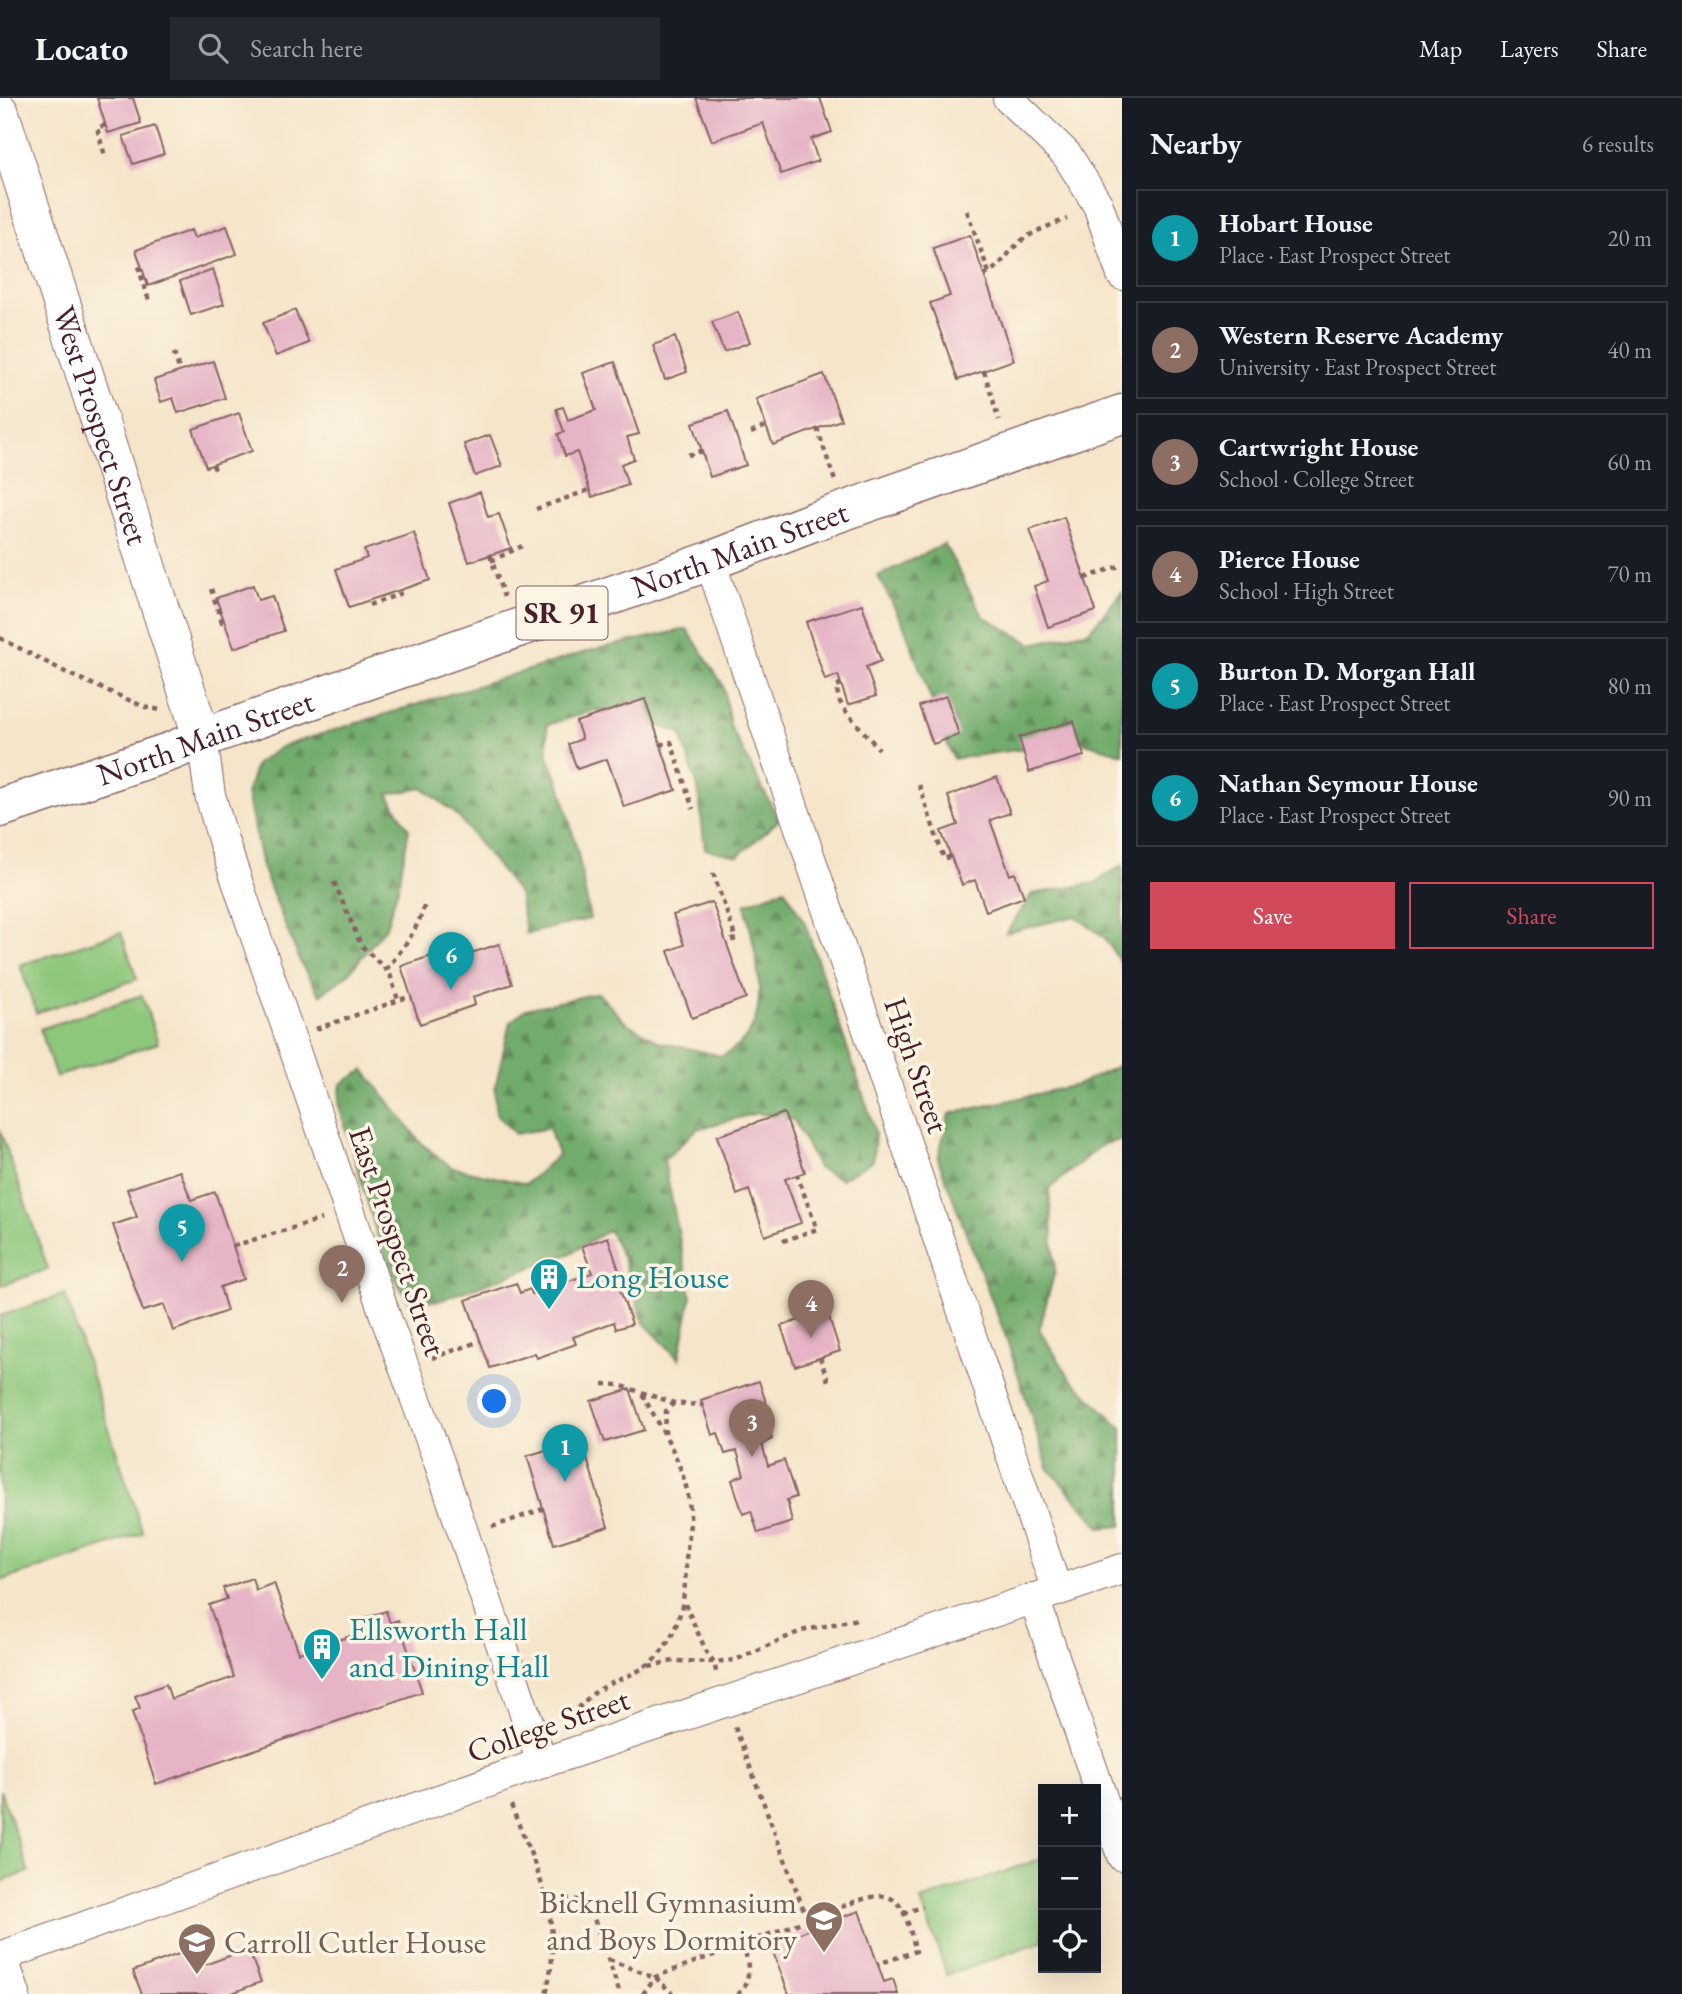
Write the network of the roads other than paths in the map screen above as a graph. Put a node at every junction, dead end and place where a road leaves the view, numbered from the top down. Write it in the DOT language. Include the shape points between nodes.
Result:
graph roads {
  1 [pos="1007,98"];
  2 [pos="0,112"];
  3 [pos="1122,275"];
  4 [pos="1122,414"];
  5 [pos="710,561"];
  6 [pos="196,721"];
  7 [pos="0,808"];
  8 [pos="1122,1569"];
  9 [pos="1045,1595"];
  10 [pos="542,1763"];
  11 [pos="1122,1856"];
  12 [pos="1,1957"];
  13 [pos="15,1994"];
  1 -- 3 [label="street" via="1067,155 1098,205"];
  2 -- 6 [label="street, West Prospect Street"];
  4 -- 5 [label="main road, North Main Street / SR 91"];
  5 -- 6 [label="main road, North Main Street / SR 91"];
  5 -- 9 [label="street, High Street"];
  6 -- 7 [label="main road, North Main Street / SR 91" via="172,751"];
  6 -- 10 [label="street, East Prospect Street" via="224,843"];
  8 -- 9 [label="street, College Street"];
  9 -- 10 [label="street, College Street"];
  9 -- 11 [label="street, High Street"];
  10 -- 12 [label="street, College Street"];
  12 -- 13 [label="street"];
}
